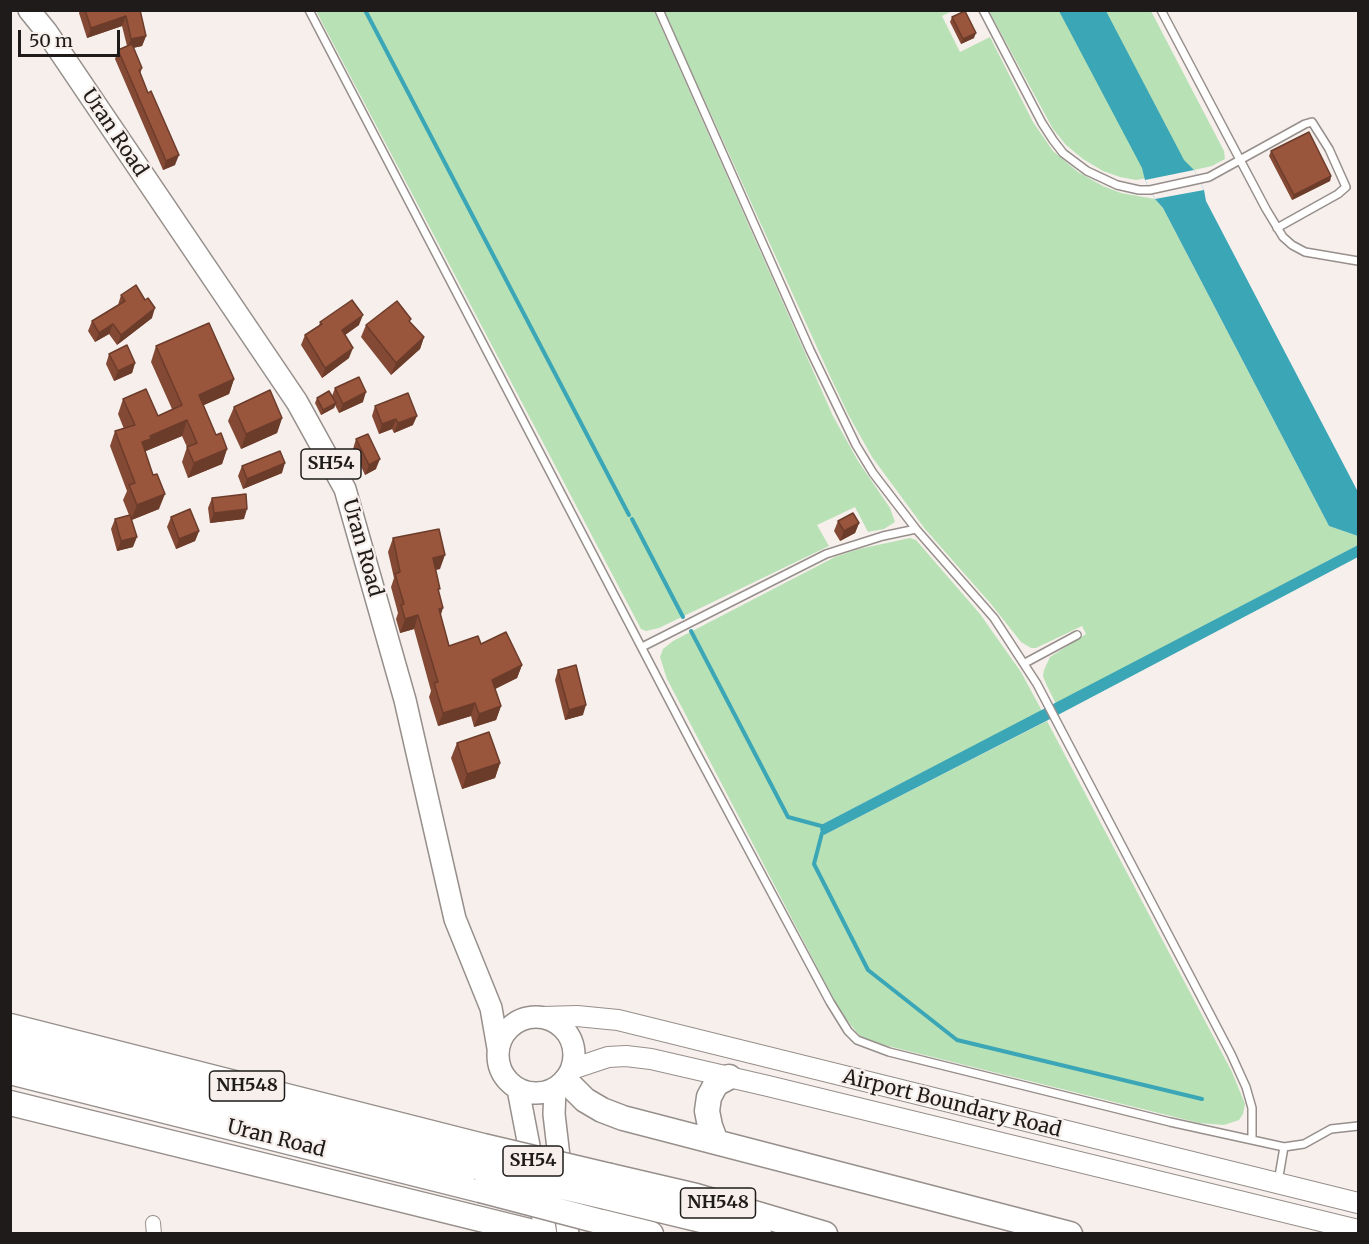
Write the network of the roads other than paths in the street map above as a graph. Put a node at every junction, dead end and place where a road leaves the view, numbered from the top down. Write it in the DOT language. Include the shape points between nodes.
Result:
graph roads {
  1 [pos="29,10"];
  2 [pos="309,10"];
  3 [pos="659,10"];
  4 [pos="983,10"];
  5 [pos="1161,10"];
  6 [pos="1240,161"];
  7 [pos="1277,228"];
  8 [pos="1359,261"];
  9 [pos="916,529"];
  10 [pos="1077,635"];
  11 [pos="642,647"];
  12 [pos="1025,663"];
  13 [pos="482,986"];
  14 [pos="537,1017"];
  15 [pos="10,1026"];
  16 [pos="498,1048"];
  17 [pos="10,1051"];
  18 [pos="10,1072"];
  19 [pos="729,1077"];
  20 [pos="564,1080"];
  21 [pos="518,1089"];
  22 [pos="10,1103"];
  23 [pos="1359,1126"];
  24 [pos="1252,1140"];
  25 [pos="716,1142"];
  26 [pos="1284,1147"];
  27 [pos="480,1168"];
  28 [pos="1278,1182"];
  29 [pos="608,1186"];
  30 [pos="1359,1203"];
  31 [pos="1359,1230"];
  32 [pos="542,1233"];
  33 [pos="546,1233"];
  34 [pos="568,1233"];
  35 [pos="651,1233"];
  36 [pos="759,1233"];
  37 [pos="825,1233"];
  38 [pos="1070,1233"];
  1 -- 13 [label="main road, Uran Road / SH54" via="297,402 345,489 405,700 455,919"];
  2 -- 11 [label="lane"];
  3 -- 9 [label="lane" via="834,401 873,472"];
  4 -- 6 [label="lane" via="1042,123 1063,153 1087,171 1130,189 1150,190 1209,177"];
  5 -- 6 [label="lane"];
  6 -- 7 [label="lane"];
  6 -- 7 [label="lane" via="1312,122 1329,149 1346,187"];
  7 -- 8 [label="lane" via="1292,246 1305,252"];
  9 -- 11 [label="lane" via="826,554"];
  9 -- 12 [label="lane" via="994,618"];
  10 -- 12 [label="lane"];
  11 -- 24 [label="lane" via="830,1002 857,1040 889,1052"];
  12 -- 24 [label="lane" via="1246,1087 1252,1108"];
  13 -- 14 [label="main road, Uran Road" via="515,1013"];
  13 -- 16 [label="main road, Uran Road"];
  14 -- 16 [label="main road" via="520,1020 510,1027"];
  14 -- 20 [label="main road" via="556,1022 570,1036 575,1056"];
  14 -- 28 [label="street, Airport Boundary Road" via="618,1020"];
  15 -- 27 [label="highway, NH548"];
  16 -- 21 [label="main road" via="501,1072"];
  17 -- 27 [label="highway, Uran Road / NH548"];
  18 -- 27 [label="highway, Uran Road / NH548"];
  19 -- 20 [label="street, Airport Boundary Road" via="626,1056 599,1059"];
  19 -- 25 [label="highway" via="716,1084 709,1097 707,1111"];
  19 -- 31 [label="street, Airport Boundary Road"];
  20 -- 21 [label="main road" via="543,1094"];
  20 -- 25 [label="highway" via="602,1110"];
  20 -- 34 [label="main road" via="554,1114"];
  21 -- 33 [label="main road, SH54"];
  22 -- 32 [label="highway"];
  23 -- 26 [label="lane" via="1331,1129 1304,1144"];
  24 -- 26 [label="lane"];
  25 -- 38 [label="highway"];
  26 -- 28 [label="lane"];
  27 -- 29 [label="highway, Uran Road / NH548, bridge"];
  27 -- 35 [label="highway, Uran Road / NH548, bridge" via="598,1221"];
  28 -- 30 [label="street, Airport Boundary Road"];
  29 -- 36 [label="highway, Uran Road / NH548"];
  29 -- 37 [label="highway, NH548" via="696,1196"];
}
